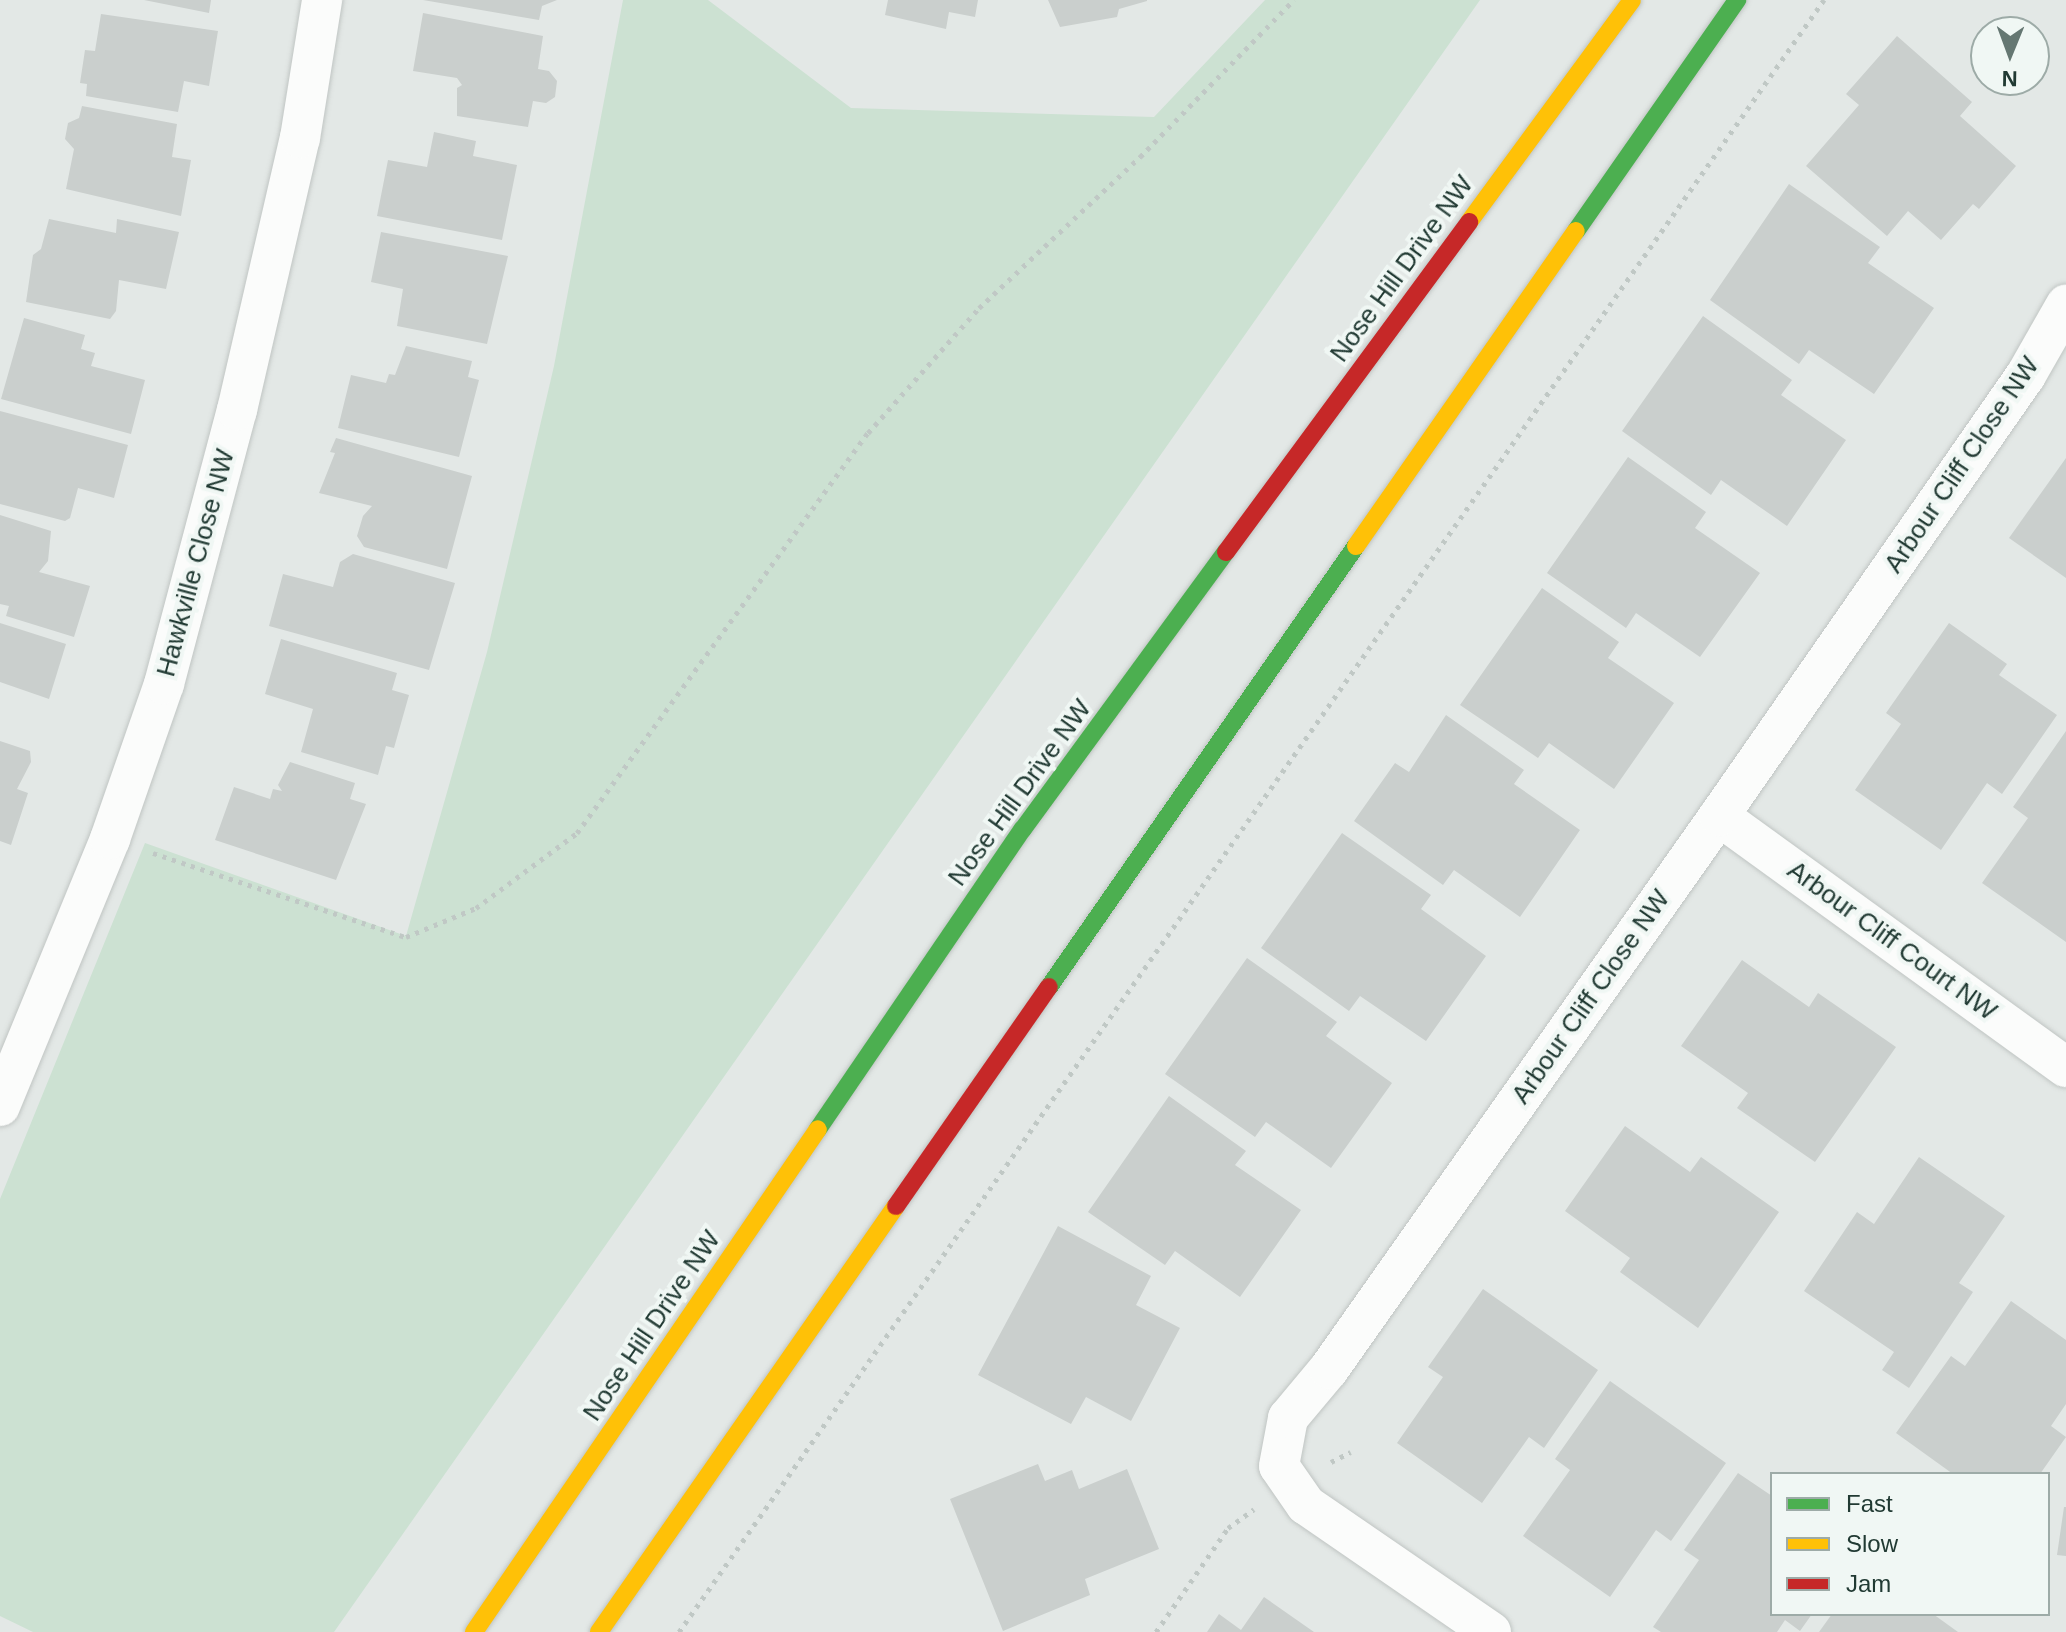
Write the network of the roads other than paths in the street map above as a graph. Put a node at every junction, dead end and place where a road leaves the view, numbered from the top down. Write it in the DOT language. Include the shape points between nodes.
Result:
graph roads {
  1 [pos="322,0"];
  2 [pos="1632,0"];
  3 [pos="1737,0"];
  4 [pos="2066,305"];
  5 [pos="1719,816"];
  6 [pos="2066,1067"];
  7 [pos="0,1106"];
  8 [pos="474,1632"];
  9 [pos="599,1632"];
  10 [pos="1491,1632"];
  1 -- 7 [label="street, Hawkville Close NW" via="300,138 237,410 164,684 110,839"];
  2 -- 8 [label="main road, Nose Hill Drive NW" via="1023,829"];
  3 -- 9 [label="main road"];
  4 -- 5 [label="street, Arbour Cliff Close NW" via="2026,375"];
  5 -- 6 [label="street, Arbour Cliff Court NW"];
  5 -- 10 [label="street, Arbour Cliff Close NW" via="1329,1369 1288,1418 1279,1466 1306,1505"];
}
